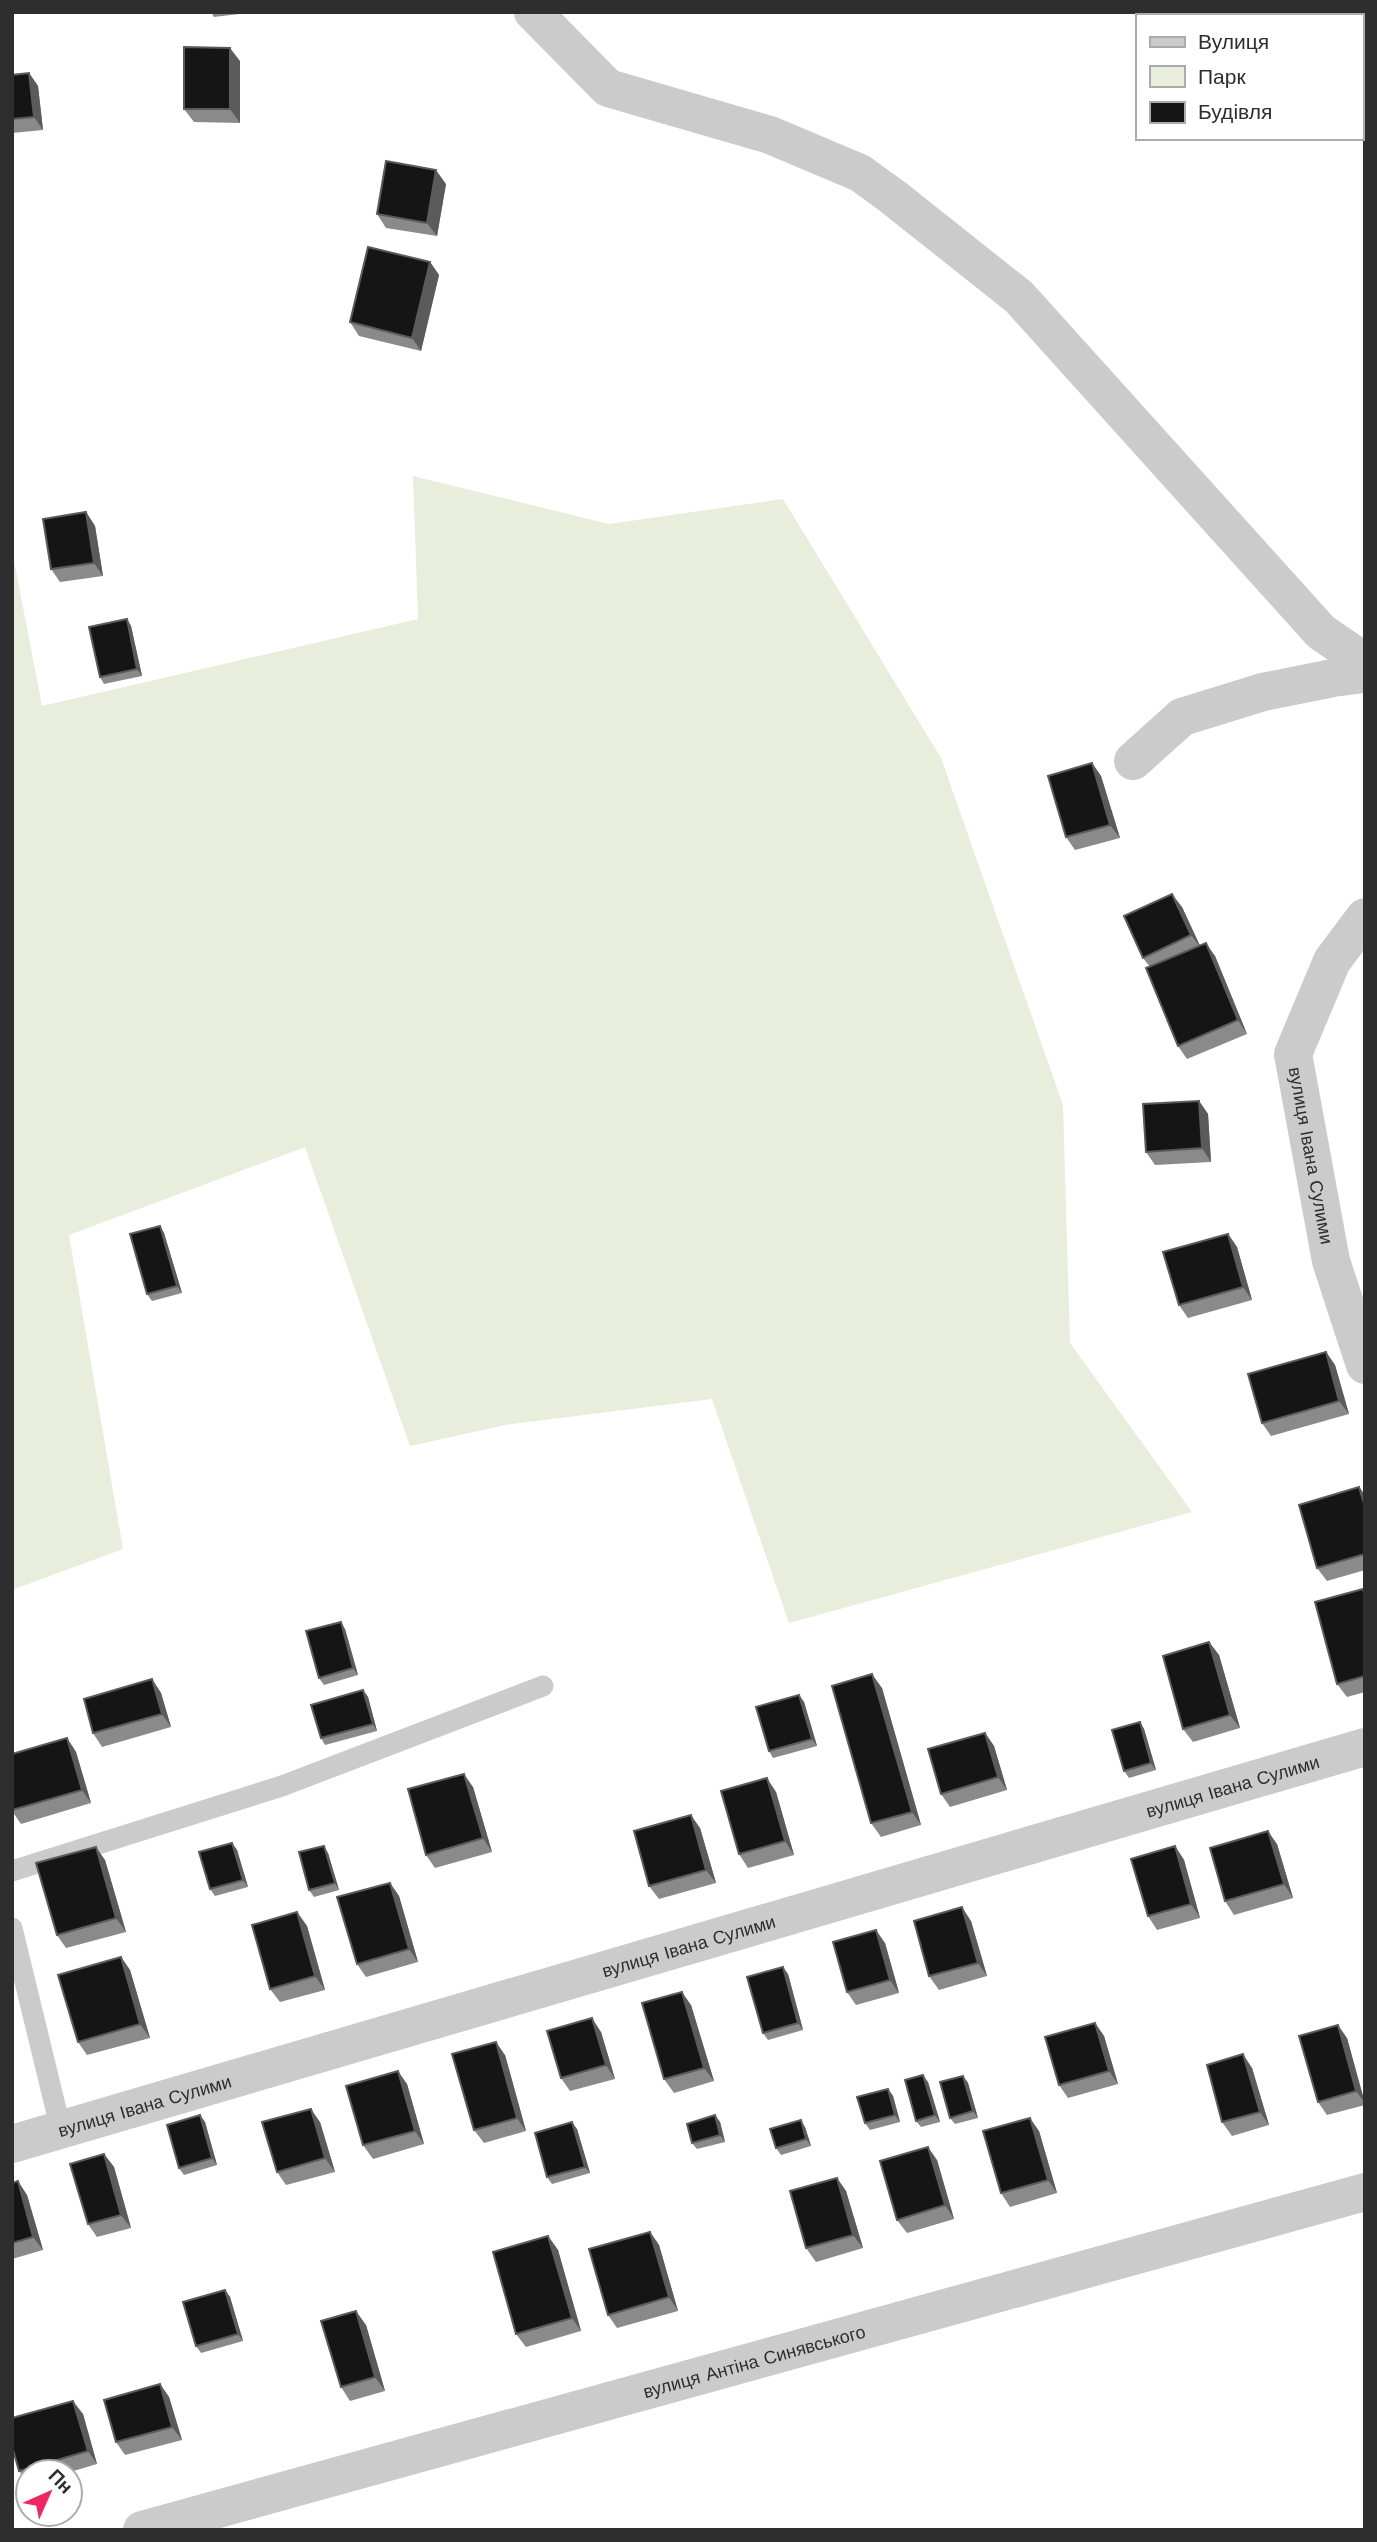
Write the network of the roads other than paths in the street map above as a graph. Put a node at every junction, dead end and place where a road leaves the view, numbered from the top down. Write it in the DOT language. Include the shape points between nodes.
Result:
graph roads {
  1 [pos="533,12"];
  2 [pos="1365,662"];
  3 [pos="1365,674"];
  4 [pos="1133,761"];
  5 [pos="1365,917"];
  6 [pos="1365,1364"];
  7 [pos="543,1686"];
  8 [pos="1365,1747"];
  9 [pos="12,1871"];
  10 [pos="12,1928"];
  11 [pos="61,2130"];
  12 [pos="12,2144"];
  13 [pos="1365,2192"];
  14 [pos="142,2530"];
  1 -- 2 [label="street" via="608,88 771,135 860,173 893,197 1020,297 1321,632"];
  3 -- 4 [label="street" via="1263,692 1182,716"];
  5 -- 6 [label="street, вулиця Івана Сулими" via="1332,961 1293,1054 1331,1261"];
  7 -- 9 [label="lane" via="282,1786"];
  8 -- 11 [label="street, вулиця Івана Сулими"];
  10 -- 11 [label="lane"];
  11 -- 12 [label="street, вулиця Івана Сулими"];
  13 -- 14 [label="street, вулиця Антіна Синявського"];
}
